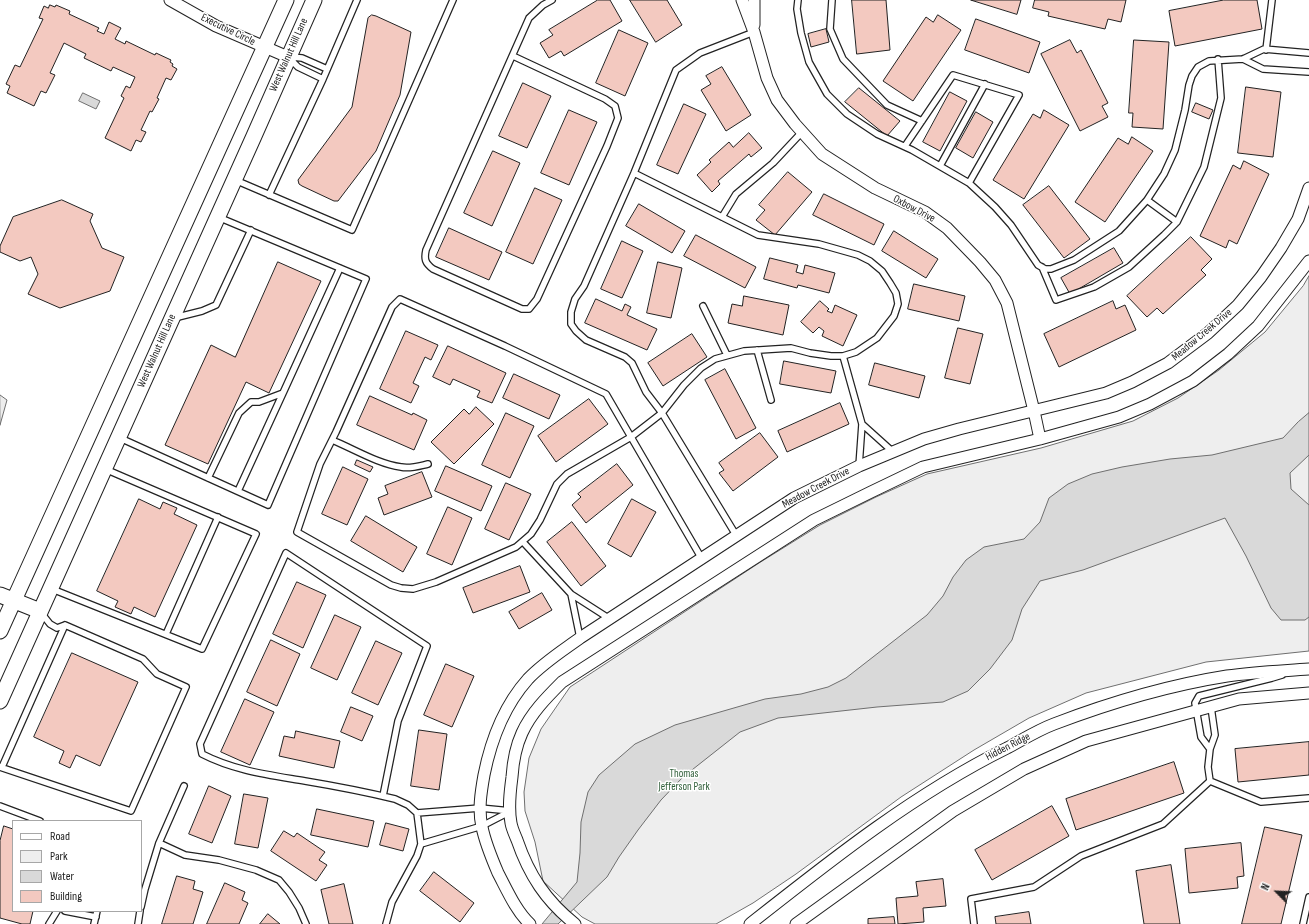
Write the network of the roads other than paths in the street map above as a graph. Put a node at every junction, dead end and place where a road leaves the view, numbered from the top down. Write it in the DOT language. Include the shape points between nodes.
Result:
graph roads {
  1 [pos="170,0"];
  2 [pos="286,0"];
  3 [pos="314,0"];
  4 [pos="357,0"];
  5 [pos="453,0"];
  6 [pos="552,0"];
  7 [pos="742,0"];
  8 [pos="754,0"];
  9 [pos="798,0"];
  10 [pos="832,0"];
  11 [pos="1272,0"];
  12 [pos="754,32"];
  13 [pos="264,48"];
  14 [pos="1266,50"];
  15 [pos="1309,53"];
  16 [pos="512,56"];
  17 [pos="288,57"];
  18 [pos="1218,59"];
  19 [pos="1243,59"];
  20 [pos="327,69"];
  21 [pos="1309,72"];
  22 [pos="323,79"];
  23 [pos="985,84"];
  24 [pos="922,121"];
  25 [pos="803,131"];
  26 [pos="905,146"];
  27 [pos="940,166"];
  28 [pos="634,173"];
  29 [pos="234,180"];
  30 [pos="969,183"];
  31 [pos="1309,188"];
  32 [pos="269,195"];
  33 [pos="1147,200"];
  34 [pos="218,217"];
  35 [pos="722,217"];
  36 [pos="1177,222"];
  37 [pos="251,230"];
  38 [pos="1309,261"];
  39 [pos="1042,267"];
  40 [pos="340,268"];
  41 [pos="703,306"];
  42 [pos="172,318"];
  43 [pos="757,350"];
  44 [pos="728,355"];
  45 [pos="844,356"];
  46 [pos="283,393"];
  47 [pos="771,400"];
  48 [pos="1034,411"];
  49 [pos="662,413"];
  50 [pos="862,424"];
  51 [pos="118,437"];
  52 [pos="631,437"];
  53 [pos="1040,439"];
  54 [pos="332,440"];
  55 [pos="892,451"];
  56 [pos="428,464"];
  57 [pos="859,466"];
  58 [pos="104,468"];
  59 [pos="208,478"];
  60 [pos="238,491"];
  61 [pos="218,517"];
  62 [pos="736,535"];
  63 [pos="523,542"];
  64 [pos="702,558"];
  65 [pos="50,588"];
  66 [pos="571,594"];
  67 [pos="7,598"];
  68 [pos="40,611"];
  69 [pos="610,619"];
  70 [pos="65,625"];
  71 [pos="0,631"];
  72 [pos="166,634"];
  73 [pos="580,638"];
  74 [pos="1309,669"];
  75 [pos="1295,670"];
  76 [pos="1309,693"];
  77 [pos="0,701"];
  78 [pos="1211,707"];
  79 [pos="1196,711"];
  80 [pos="1210,749"];
  81 [pos="1,767"];
  82 [pos="1210,781"];
  83 [pos="184,786"];
  84 [pos="383,796"];
  85 [pos="1309,798"];
  86 [pos="0,806"];
  87 [pos="480,808"];
  88 [pos="511,811"];
  89 [pos="418,813"];
  90 [pos="37,820"];
  91 [pos="482,826"];
  92 [pos="159,843"];
  93 [pos="421,844"];
  94 [pos="1309,897"];
  95 [pos="142,902"];
  96 [pos="56,912"];
  97 [pos="76,912"];
  98 [pos="140,912"];
  99 [pos="97,914"];
  100 [pos="527,921"];
  101 [pos="50,924"];
  102 [pos="94,924"];
  103 [pos="138,924"];
  104 [pos="306,924"];
  105 [pos="386,924"];
  106 [pos="575,924"];
  107 [pos="750,924"];
  108 [pos="796,924"];
  109 [pos="974,924"];
  110 [pos="1303,924"];
  1 -- 13 [label="street, Executive Circle" via="216,26"];
  2 -- 13 [label="main road"];
  3 -- 17 [label="main road, West Walnut Hill Lane"];
  4 -- 20 [label="lane"];
  5 -- 32 [label="lane" via="352,230"];
  6 -- 16 [label="lane" via="529,18"];
  7 -- 12 [label="street, Oxbow Drive"];
  8 -- 12 [label="street, Oxbow Drive"];
  9 -- 26 [label="lane" via="800,33 809,62 827,94 847,114 877,134"];
  10 -- 24 [label="lane" via="830,29 843,59 887,105"];
  11 -- 14 [label="lane"];
  12 -- 25 [label="street, Oxbow Drive" via="767,78 777,100"];
  12 -- 28 [label="lane" via="700,53 676,70"];
  13 -- 17 [label="street, Executive Circle"];
  13 -- 67 [label="main road"];
  14 -- 15 [label="lane"];
  14 -- 19 [label="lane"];
  16 -- 16 [label="lane" via="424,258 433,268 522,309 529,309 537,299 618,118 615,106 605,99"];
  17 -- 20 [label="lane" via="302,58"];
  17 -- 22 [label="lane" via="298,67"];
  17 -- 29 [label="main road, West Walnut Hill Lane"];
  18 -- 19 [label="lane"];
  18 -- 33 [label="lane" via="1203,63 1192,76 1175,150 1164,174"];
  18 -- 36 [label="lane" via="1221,98 1204,167"];
  19 -- 21 [label="lane" via="1262,69"];
  20 -- 22 [label="lane"];
  22 -- 32 [label="lane"];
  23 -- 24 [label="lane" via="954,75"];
  23 -- 27 [label="lane"];
  23 -- 30 [label="lane" via="1019,95"];
  24 -- 26 [label="lane"];
  25 -- 35 [label="lane" via="773,163 736,194"];
  25 -- 48 [label="street, Oxbow Drive" via="822,154 875,188 925,212 947,228 995,280 1007,303"];
  26 -- 27 [label="lane"];
  27 -- 30 [label="lane"];
  28 -- 35 [label="lane"];
  28 -- 49 [label="lane" via="584,286 575,299 571,312 572,324 586,340 625,357 632,363 646,392"];
  29 -- 32 [label="lane"];
  29 -- 34 [label="main road, West Walnut Hill Lane"];
  30 -- 39 [label="lane" via="1011,225 1038,265"];
  31 -- 48 [label="street, Meadow Creek Drive" via="1298,219 1261,278 1238,305 1208,333 1168,363 1132,382 1106,393"];
  33 -- 36 [label="lane"];
  33 -- 39 [label="lane" via="1119,231 1074,260 1051,269"];
  34 -- 37 [label="lane"];
  34 -- 42 [label="main road, West Walnut Hill Lane"];
  35 -- 45 [label="lane" via="758,235 818,244 858,255 882,271 896,293 898,304 894,316 877,338 856,352"];
  36 -- 39 [label="lane" via="1129,267 1094,287 1056,300"];
  37 -- 40 [label="lane"];
  37 -- 42 [label="lane" via="216,305"];
  38 -- 53 [label="street" via="1258,326 1193,381 1119,417"];
  40 -- 46 [label="lane"];
  40 -- 60 [label="lane" via="366,279 268,505"];
  41 -- 44 [label="lane"];
  42 -- 51 [label="main road, West Walnut Hill Lane"];
  43 -- 44 [label="lane" via="744,350"];
  43 -- 45 [label="lane" via="792,348 810,353"];
  43 -- 47 [label="lane"];
  44 -- 49 [label="lane" via="715,359 701,368 684,384"];
  45 -- 50 [label="lane"];
  46 -- 59 [label="lane" via="259,402 251,402 239,414"];
  46 -- 60 [label="lane"];
  48 -- 53 [label="street, Oxbow Drive"];
  48 -- 55 [label="street, Meadow Creek Drive" via="959,429"];
  49 -- 52 [label="lane"];
  49 -- 62 [label="lane"];
  50 -- 55 [label="lane"];
  50 -- 57 [label="lane"];
  51 -- 58 [label="main road, West Walnut Hill Lane"];
  51 -- 59 [label="lane"];
  52 -- 54 [label="lane" via="606,394 400,299 392,307"];
  52 -- 63 [label="lane" via="567,474 557,484 540,520"];
  52 -- 64 [label="lane"];
  53 -- 88 [label="street" via="923,467 814,520 562,682 540,705 522,732 514,760"];
  54 -- 56 [label="lane" via="401,468"];
  54 -- 63 [label="lane" via="320,464 297,532 391,585 413,589 436,582"];
  55 -- 57 [label="street, Meadow Creek Drive"];
  57 -- 62 [label="street, Meadow Creek Drive" via="794,498"];
  58 -- 61 [label="lane"];
  58 -- 65 [label="main road, West Walnut Hill Lane"];
  59 -- 60 [label="lane"];
  61 -- 72 [label="lane"];
  61 -- 72 [label="lane" via="256,534 202,648"];
  62 -- 64 [label="street, Meadow Creek Drive"];
  63 -- 66 [label="lane"];
  64 -- 69 [label="street, Meadow Creek Drive"];
  65 -- 68 [label="main road, West Walnut Hill Lane"];
  65 -- 72 [label="lane"];
  66 -- 69 [label="lane"];
  66 -- 73 [label="lane"];
  67 -- 68 [label="main road"];
  67 -- 71 [label="main road"];
  68 -- 70 [label="lane" via="50,624 58,628"];
  68 -- 77 [label="main road, West Walnut Hill Lane"];
  69 -- 73 [label="street, Meadow Creek Drive"];
  70 -- 81 [label="lane"];
  70 -- 81 [label="lane" via="143,659 157,674 186,687 130,811"];
  73 -- 87 [label="street, Meadow Creek Drive" via="537,670 510,703 494,734 481,790"];
  74 -- 75 [label="street, Hidden Ridge"];
  75 -- 79 [label="lane" via="1199,696 1195,703"];
  75 -- 107 [label="street, Hidden Ridge" via="1201,681 1132,698 1053,724 981,760 921,797 825,865"];
  76 -- 78 [label="street" via="1240,699"];
  78 -- 79 [label="street"];
  78 -- 80 [label="lane" via="1215,735"];
  79 -- 80 [label="lane" via="1201,737"];
  79 -- 108 [label="street" via="1086,740 1024,769 952,811"];
  80 -- 82 [label="lane"];
  82 -- 85 [label="lane" via="1262,802"];
  82 -- 109 [label="lane" via="1163,824 1081,856 1034,886 971,899"];
  83 -- 92 [label="lane"];
  84 -- 84 [label="lane" via="251,772 202,754 200,744 286,553 427,646 398,720"];
  84 -- 89 [label="lane" via="408,805"];
  86 -- 90 [label="lane"];
  87 -- 88 [label="lane"];
  87 -- 89 [label="lane"];
  87 -- 91 [label="street, Meadow Creek Drive"];
  88 -- 91 [label="lane"];
  88 -- 106 [label="street" via="511,823 522,856 534,879 559,911"];
  89 -- 93 [label="lane"];
  91 -- 93 [label="lane"];
  91 -- 100 [label="street, Meadow Creek Drive" via="507,890"];
  92 -- 95 [label="lane"];
  92 -- 104 [label="lane" via="185,855 226,862 280,880 296,903"];
  93 -- 105 [label="lane" via="392,902"];
  94 -- 110 [label="lane"];
  96 -- 101 [label="lane"];
  97 -- 99 [label="lane"];
  98 -- 103 [label="lane"];
  99 -- 102 [label="lane"];
}
